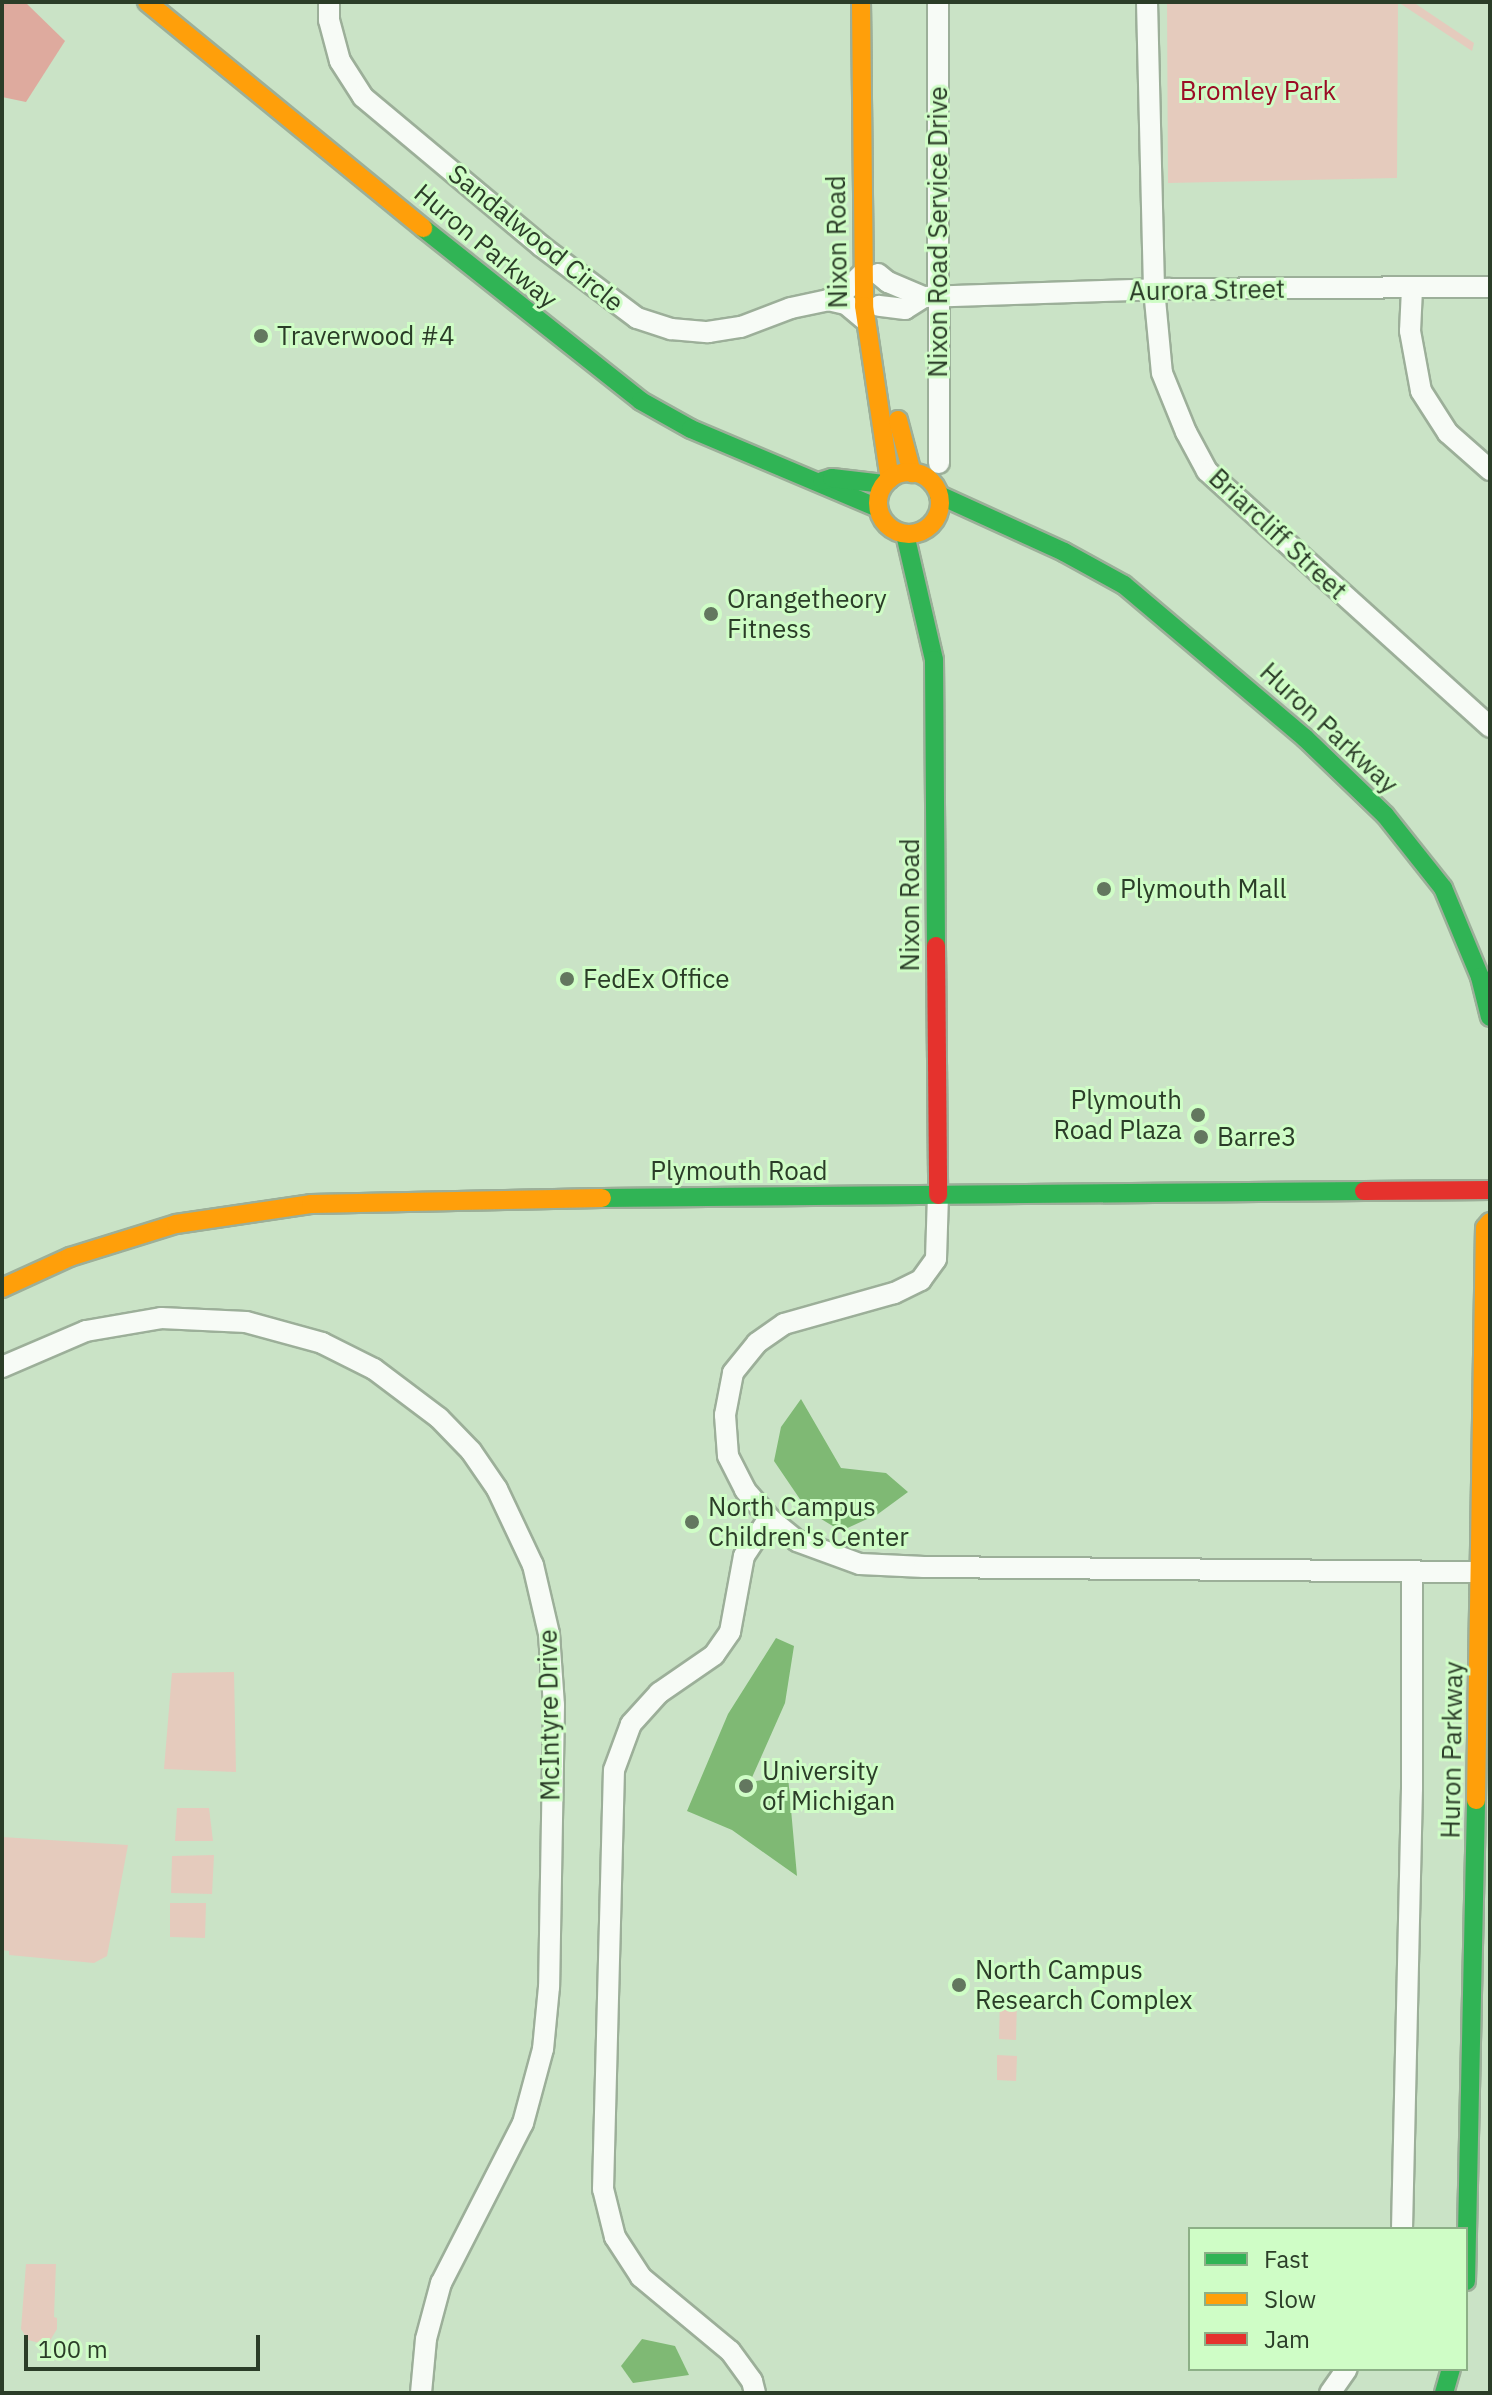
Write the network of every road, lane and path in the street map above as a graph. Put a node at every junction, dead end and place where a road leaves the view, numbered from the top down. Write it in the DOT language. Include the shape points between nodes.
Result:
graph roads {
  1 [pos="147,2"];
  2 [pos="329,2"];
  3 [pos="861,2"];
  4 [pos="877,2"];
  5 [pos="938,2"];
  6 [pos="1147,2"];
  7 [pos="869,267"];
  8 [pos="1490,287"];
  9 [pos="1154,289"];
  10 [pos="1412,289"];
  11 [pos="931,297"];
  12 [pos="828,300"];
  13 [pos="872,312"];
  14 [pos="939,463"];
  15 [pos="1490,470"];
  16 [pos="912,473"];
  17 [pos="822,481"];
  18 [pos="887,482"];
  19 [pos="939,495"];
  20 [pos="878,508"];
  21 [pos="919,530"];
  22 [pos="1051,547"];
  23 [pos="1490,727"];
  24 [pos="1490,1017"];
  25 [pos="1490,1190"];
  26 [pos="938,1195"];
  27 [pos="1490,1222"];
  28 [pos="2,1288"];
  29 [pos="2,1367"];
  30 [pos="769,1518"];
  31 [pos="1412,1572"];
  32 [pos="1485,1573"];
  33 [pos="1482,1996"];
  34 [pos="1402,2227"];
  35 [pos="1468,2245"];
  36 [pos="1346,2371"];
  37 [pos="1450,2371"];
  38 [pos="421,2393"];
  39 [pos="755,2393"];
  40 [pos="1330,2393"];
  41 [pos="1444,2393"];
  1 -- 17 [label="main road, Huron Parkway" via="641,401 691,429"];
  2 -- 12 [label="street, Sandalwood Circle" via="340,61 363,97 541,246 637,318 671,329 708,332"];
  3 -- 7 [label="main road, Nixon Road"];
  4 -- 7 [label="main road, Nixon Road"];
  5 -- 11 [label="street, Nixon Road Service Drive"];
  6 -- 9 [label="street, Briarcliff Street"];
  7 -- 11 [label="street, Aurora Street" via="888,282"];
  7 -- 12 [label="street, Sandalwood Circle"];
  7 -- 13 [label="main road, Nixon Road"];
  8 -- 10 [label="street, Aurora Street"];
  9 -- 10 [label="street, Aurora Street"];
  9 -- 11 [label="street, Aurora Street"];
  9 -- 23 [label="street, Briarcliff Street" via="1162,373 1207,471"];
  10 -- 15 [label="street" via="1410,331 1421,391 1448,433"];
  11 -- 13 [label="street, Aurora Street" via="905,309"];
  11 -- 14 [label="street, Nixon Road Service Drive"];
  12 -- 13 [label="street"];
  13 -- 16 [label="main road, Nixon Road"];
  13 -- 18 [label="main road, Nixon Road"];
  16 -- 18 [label="main road"];
  16 -- 19 [label="main road" via="929,480"];
  17 -- 18 [label="main road, Huron Parkway"];
  17 -- 20 [label="main road, Huron Parkway" via="827,488"];
  18 -- 20 [label="main road"];
  19 -- 21 [label="main road" via="937,516"];
  19 -- 22 [label="main road, Huron Parkway"];
  20 -- 21 [label="main road" via="887,525"];
  21 -- 22 [label="main road, Huron Parkway" via="961,527"];
  21 -- 26 [label="main road, Nixon Road" via="934,660"];
  22 -- 24 [label="main road, Huron Parkway" via="1124,585 1305,738 1385,815 1443,888 1480,977"];
  25 -- 26 [label="main road, Plymouth Road"];
  26 -- 28 [label="main road, Plymouth Road" via="311,1204 176,1224 70,1257"];
  26 -- 30 [label="street" via="936,1259 921,1280 894,1293 784,1324 757,1343 733,1373 725,1415 728,1456 745,1490"];
  27 -- 32 [label="main road, Huron Parkway" via="1485,1228"];
  29 -- 38 [label="street, McIntyre Drive" via="86,1331 161,1318 246,1322 322,1343 374,1369 439,1418 471,1451 497,1489 533,1565 550,1636 554,1705 549,1987 543,2049 523,2123 441,2283 426,2339"];
  30 -- 31 [label="street" via="797,1541 860,1564"];
  30 -- 39 [label="street" via="744,1556 730,1632 714,1655 659,1693 631,1724 614,1770 603,2189 615,2237 641,2277 730,2351"];
  31 -- 32 [label="street"];
  31 -- 34 [label="street"];
  32 -- 33 [label="main road, Huron Parkway"];
  33 -- 35 [label="main road, Huron Parkway"];
  36 -- 40 [label="street"];
  37 -- 41 [label="main road"];
}
